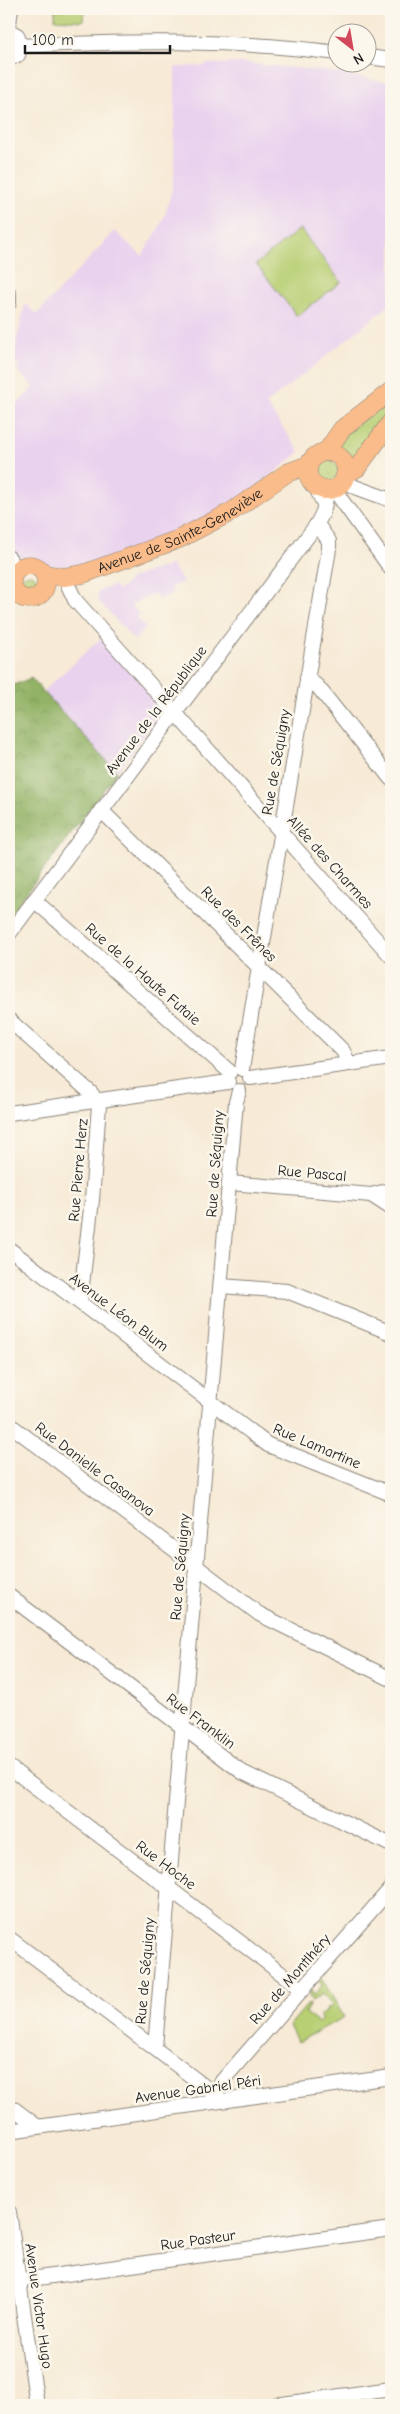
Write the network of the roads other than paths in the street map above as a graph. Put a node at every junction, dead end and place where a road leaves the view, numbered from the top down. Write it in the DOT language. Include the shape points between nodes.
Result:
graph roads {
  1 [pos="11,9"];
  2 [pos="9,23"];
  3 [pos="9,31"];
  4 [pos="21,46"];
  5 [pos="328,52"];
  6 [pos="378,58"];
  7 [pos="9,59"];
  8 [pos="391,60"];
  9 [pos="9,294"];
  10 [pos="9,303"];
  11 [pos="391,391"];
  12 [pos="391,422"];
  13 [pos="326,452"];
  14 [pos="326,483"];
  15 [pos="391,500"];
  16 [pos="317,524"];
  17 [pos="13,563"];
  18 [pos="391,569"];
  19 [pos="45,580"];
  20 [pos="68,585"];
  21 [pos="14,598"];
  22 [pos="308,678"];
  23 [pos="174,712"];
  24 [pos="391,778"];
  25 [pos="101,810"];
  26 [pos="281,831"];
  27 [pos="34,900"];
  28 [pos="9,934"];
  29 [pos="391,956"];
  30 [pos="258,966"];
  31 [pos="9,1020"];
  32 [pos="391,1058"];
  33 [pos="349,1064"];
  34 [pos="237,1075"];
  35 [pos="239,1091"];
  36 [pos="98,1100"];
  37 [pos="9,1112"];
  38 [pos="230,1183"];
  39 [pos="391,1190"];
  40 [pos="371,1195"];
  41 [pos="391,1208"];
  42 [pos="9,1249"];
  43 [pos="221,1286"];
  44 [pos="80,1302"];
  45 [pos="391,1333"];
  46 [pos="210,1401"];
  47 [pos="9,1424"];
  48 [pos="391,1494"];
  49 [pos="197,1567"];
  50 [pos="9,1596"];
  51 [pos="391,1679"];
  52 [pos="183,1728"];
  53 [pos="9,1767"];
  54 [pos="391,1845"];
  55 [pos="168,1887"];
  56 [pos="391,1888"];
  57 [pos="9,1938"];
  58 [pos="303,1990"];
  59 [pos="155,2047"];
  60 [pos="391,2077"];
  61 [pos="217,2099"];
  62 [pos="9,2105"];
  63 [pos="38,2127"];
  64 [pos="9,2131"];
  65 [pos="9,2212"];
  66 [pos="391,2229"];
  67 [pos="14,2282"];
  68 [pos="391,2389"];
  69 [pos="37,2405"];
  70 [pos="275,2405"];
  1 -- 2 [label="street"];
  3 -- 4 [label="street" via="17,36"];
  4 -- 5 [label="street" via="162,42 255,45"];
  4 -- 7 [label="street" via="18,54"];
  6 -- 8 [label="street"];
  9 -- 10 [label="street"];
  11 -- 13 [label="main road" via="342,429"];
  12 -- 14 [label="main road" via="357,468"];
  13 -- 14 [label="main road" via="315,456"];
  13 -- 14 [label="main road" via="337,455 345,469"];
  14 -- 15 [label="street" via="355,487"];
  14 -- 16 [label="street, Avenue de la République" via="323,512"];
  14 -- 18 [label="street"];
  14 -- 19 [label="main road, Avenue de Sainte-Geneviève" via="287,473 231,512 179,539 83,574"];
  14 -- 20 [label="main road" via="285,481 236,518 201,538 104,576"];
  16 -- 22 [label="street, Rue de Séquigny" via="329,541 329,549"];
  16 -- 23 [label="street, Avenue de la République"];
  17 -- 19 [label="main road" via="39,568"];
  17 -- 21 [label="main road" via="11,582"];
  19 -- 20 [label="main road"];
  19 -- 21 [label="main road" via="35,598"];
  20 -- 23 [label="street, Allée des Charmes" via="75,600"];
  22 -- 24 [label="street" via="318,686"];
  22 -- 26 [label="street, Rue de Séquigny"];
  23 -- 25 [label="street, Avenue de la République"];
  23 -- 26 [label="street, Allée des Charmes"];
  25 -- 27 [label="street, Avenue de la République"];
  25 -- 30 [label="street, Rue des Frênes"];
  26 -- 29 [label="street, Allée des Charmes"];
  26 -- 30 [label="street, Rue de Séquigny"];
  27 -- 28 [label="street, Avenue de la République"];
  27 -- 34 [label="street, Rue de la Haute Futaie"];
  30 -- 33 [label="street, Rue des Frênes" via="343,1050"];
  30 -- 34 [label="street, Rue de Séquigny"];
  31 -- 36 [label="street, Rue Pierre Herz"];
  32 -- 33 [label="street"];
  33 -- 34 [label="street"];
  34 -- 35 [label="street, Rue de la Haute Futaie" via="232,1088"];
  34 -- 36 [label="street"];
  35 -- 38 [label="street, Rue de Séquigny"];
  36 -- 37 [label="street"];
  36 -- 44 [label="street, Rue Pierre Herz" via="100,1112"];
  38 -- 40 [label="street, Rue Pascal"];
  38 -- 43 [label="street, Rue de Séquigny"];
  39 -- 40 [label="street, Rue Pascal"];
  40 -- 41 [label="street"];
  42 -- 44 [label="street, Avenue Léon Blum"];
  43 -- 45 [label="street" via="287,1291"];
  43 -- 46 [label="street, Rue de Séquigny"];
  44 -- 46 [label="street, Avenue Léon Blum"];
  46 -- 48 [label="street, Rue Lamartine" via="274,1448"];
  46 -- 49 [label="street, Rue de Séquigny"];
  47 -- 49 [label="street, Rue Danielle Casanova"];
  49 -- 51 [label="street, Rue Danielle Casanova" via="258,1614"];
  49 -- 52 [label="street, Rue de Séquigny"];
  50 -- 52 [label="street, Rue Franklin"];
  52 -- 54 [label="street, Rue Franklin" via="250,1778"];
  52 -- 55 [label="street, Rue de Séquigny"];
  53 -- 55 [label="street, Rue Hoche"];
  55 -- 58 [label="street, Rue Hoche"];
  55 -- 59 [label="street, Rue de Séquigny"];
  56 -- 58 [label="street, Rue de Montlhéry"];
  57 -- 59 [label="street"];
  58 -- 61 [label="street, Rue de Montlhéry" via="222,2081"];
  59 -- 61 [label="street"];
  60 -- 61 [label="street, Avenue Gabriel Péri"];
  61 -- 63 [label="street, Avenue Gabriel Péri"];
  62 -- 63 [label="street"];
  63 -- 64 [label="street, Avenue Gabriel Péri"];
  65 -- 67 [label="street, Avenue Victor Hugo"];
  66 -- 67 [label="street, Rue Pasteur"];
  67 -- 69 [label="street, Avenue Victor Hugo"];
  68 -- 70 [label="street"];
}
